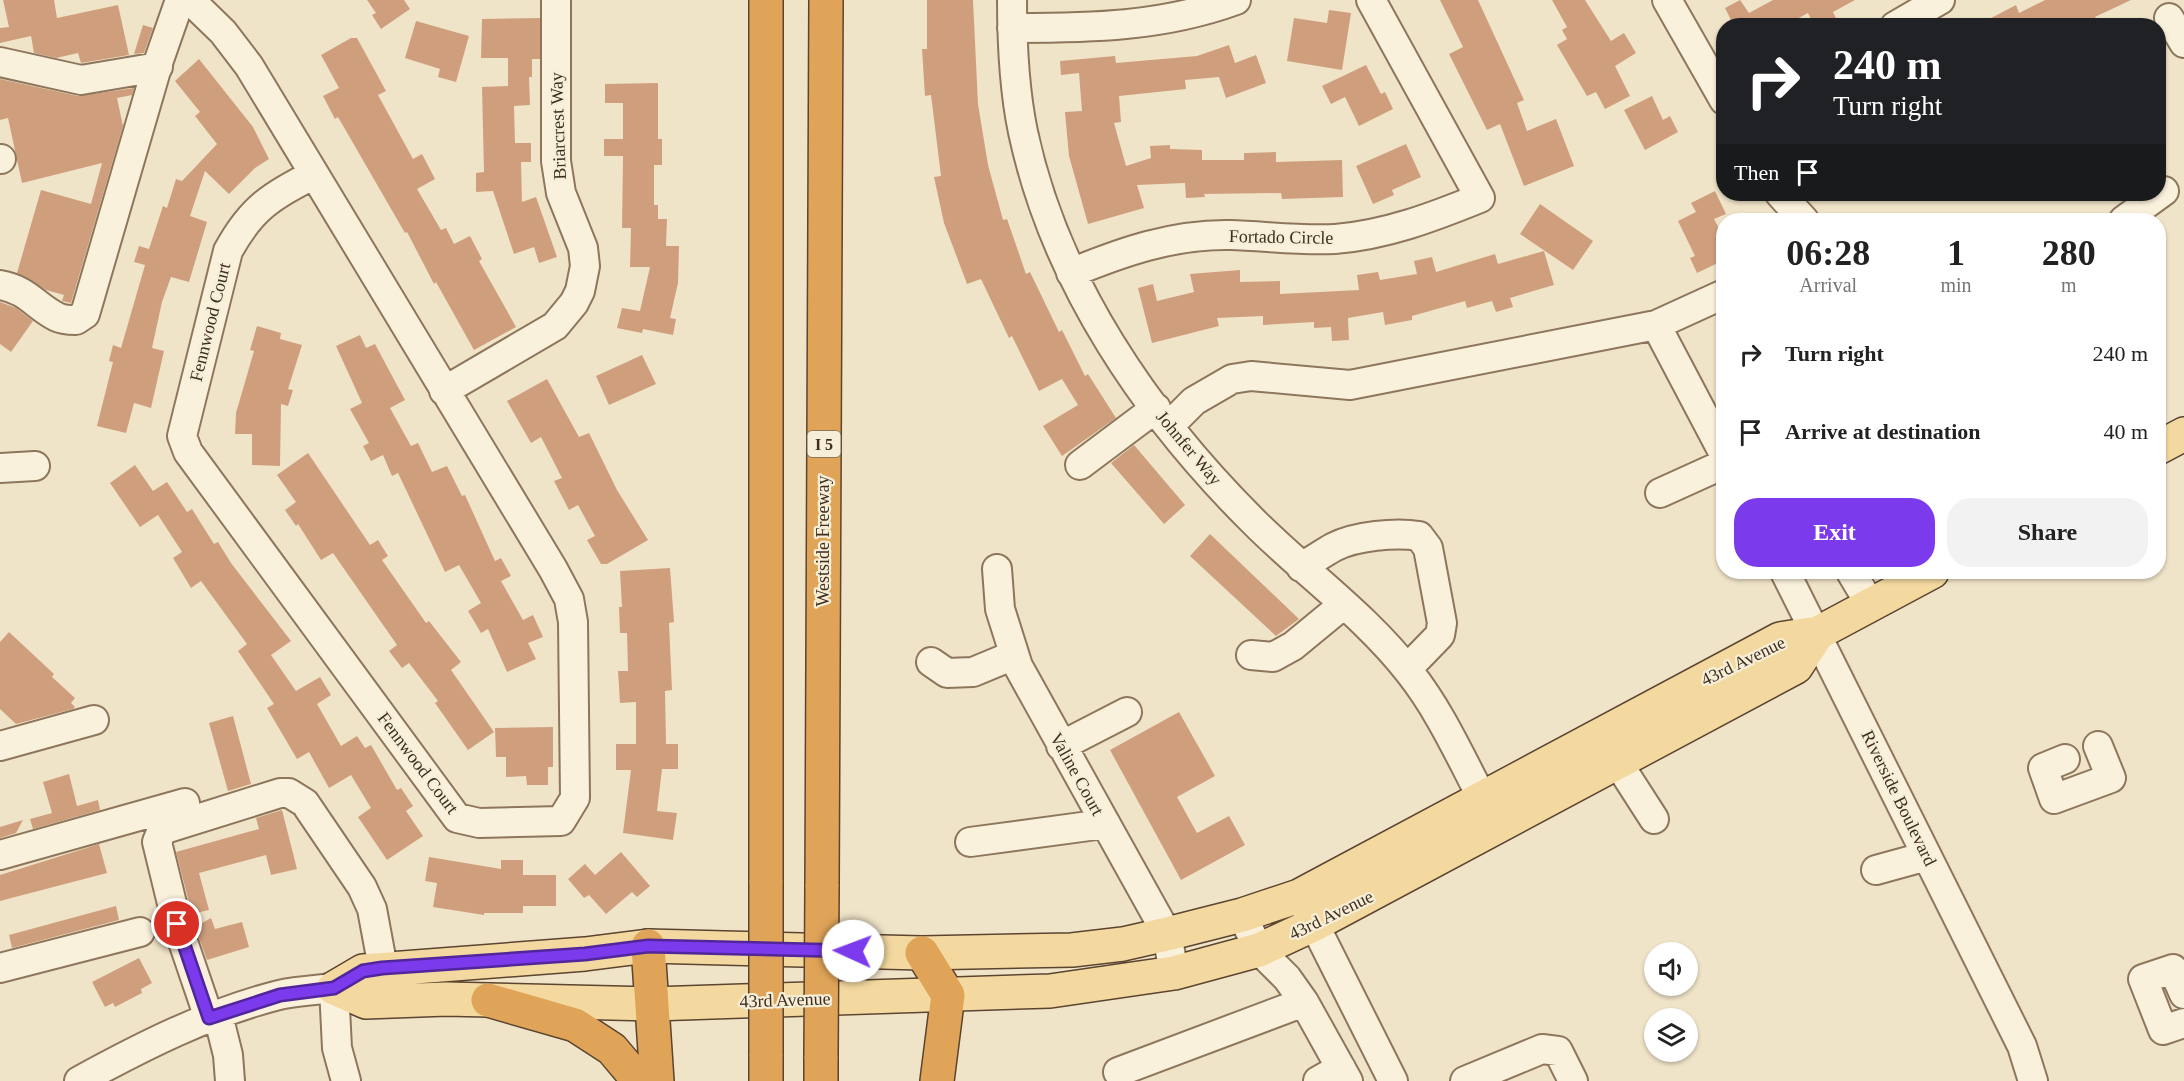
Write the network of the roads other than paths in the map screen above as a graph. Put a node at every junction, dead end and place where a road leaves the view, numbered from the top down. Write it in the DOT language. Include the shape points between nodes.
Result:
graph roads {
  1 [pos="180,0"];
  2 [pos="190,0"];
  3 [pos="556,0"];
  4 [pos="766,0"];
  5 [pos="826,0"];
  6 [pos="1236,0"];
  7 [pos="1371,0"];
  8 [pos="1667,0"];
  9 [pos="1940,0"];
  10 [pos="1012,14"];
  11 [pos="1909,18"];
  12 [pos="2169,18"];
  13 [pos="2184,42"];
  14 [pos="0,62"];
  15 [pos="158,67"];
  16 [pos="1716,86"];
  17 [pos="314,174"];
  18 [pos="1786,201"];
  19 [pos="2149,201"];
  20 [pos="1798,213"];
  21 [pos="2133,213"];
  22 [pos="1071,273"];
  23 [pos="0,285"];
  24 [pos="1716,298"];
  25 [pos="1656,325"];
  26 [pos="444,391"];
  27 [pos="1162,417"];
  28 [pos="2184,434"];
  29 [pos="1716,439"];
  30 [pos="2166,444"];
  31 [pos="1080,465"];
  32 [pos="34,466"];
  33 [pos="0,468"];
  34 [pos="1716,468"];
  35 [pos="1660,493"];
  36 [pos="1301,567"];
  37 [pos="997,569"];
  38 [pos="1789,579"];
  39 [pos="1855,579"];
  40 [pos="1918,579"];
  41 [pos="1344,604"];
  42 [pos="1869,604"];
  43 [pos="1818,633"];
  44 [pos="1014,655"];
  45 [pos="1251,655"];
  46 [pos="932,662"];
  47 [pos="1407,669"];
  48 [pos="1127,712"];
  49 [pos="94,720"];
  50 [pos="0,746"];
  51 [pos="1061,746"];
  52 [pos="2098,746"];
  53 [pos="2065,759"];
  54 [pos="1618,763"];
  55 [pos="1482,798"];
  56 [pos="185,803"];
  57 [pos="1654,819"];
  58 [pos="1104,824"];
  59 [pos="1498,828"];
  60 [pos="970,842"];
  61 [pos="94,843"];
  62 [pos="0,855"];
  63 [pos="1927,856"];
  64 [pos="1876,870"];
  65 [pos="0,871"];
  66 [pos="1299,896"];
  67 [pos="1242,915"];
  68 [pos="1315,924"];
  69 [pos="140,932"];
  70 [pos="1167,934"];
  71 [pos="648,946"];
  72 [pos="1259,950"];
  73 [pos="922,953"];
  74 [pos="0,968"];
  75 [pos="382,968"];
  76 [pos="1174,973"];
  77 [pos="334,988"];
  78 [pos="2184,992"];
  79 [pos="948,994"];
  80 [pos="488,1000"];
  81 [pos="1304,1002"];
  82 [pos="653,1004"];
  83 [pos="214,1016"];
  84 [pos="2184,1023"];
  85 [pos="766,1067"];
  86 [pos="821,1068"];
  87 [pos="1118,1072"];
  88 [pos="1335,1077"];
  89 [pos="79,1081"];
  90 [pos="230,1081"];
  91 [pos="346,1081"];
  92 [pos="639,1081"];
  93 [pos="657,1081"];
  94 [pos="937,1081"];
  95 [pos="1393,1081"];
  96 [pos="1465,1081"];
  97 [pos="1573,1081"];
  98 [pos="2033,1081"];
  1 -- 15 [label="street"];
  2 -- 17 [label="street, Fennwood Court" via="223,32 249,66"];
  3 -- 26 [label="street, Briarcrest Way" via="556,161 561,193 583,248 585,266 580,291 555,326"];
  4 -- 85 [label="highway, bridge"];
  5 -- 86 [label="highway, Westside Freeway / I 5, bridge"];
  6 -- 10 [label="street" via="1165,21 1122,27"];
  7 -- 22 [label="street, Fortado Circle" via="1480,198 1410,225 1374,234 1299,240 1196,236 1122,252"];
  8 -- 16 [label="street"];
  9 -- 11 [label="street"];
  10 -- 22 [label="street, Johnfer Way" via="1015,81 1023,130 1050,227"];
  12 -- 13 [label="street"];
  14 -- 15 [label="street" via="81,80"];
  15 -- 23 [label="street" via="85,314 76,320 58,318 14,287"];
  17 -- 26 [label="street, Fennwood Court"];
  17 -- 26 [label="street, Fennwood Court" via="256,209 228,251 183,436 188,452 457,818 479,823 561,821 575,798 573,622 569,598"];
  18 -- 20 [label="street"];
  19 -- 21 [label="street"];
  22 -- 27 [label="street, Johnfer Way" via="1113,346"];
  24 -- 25 [label="street"];
  25 -- 27 [label="street" via="1350,385 1251,376 1232,379"];
  25 -- 29 [label="street"];
  27 -- 31 [label="street"];
  27 -- 36 [label="street, Johnfer Way" via="1216,482"];
  28 -- 30 [label="main road"];
  32 -- 33 [label="street"];
  34 -- 35 [label="street"];
  36 -- 41 [label="street, Johnfer Way"];
  36 -- 47 [label="street" via="1347,542 1401,533 1419,536 1428,548 1442,623 1440,634"];
  37 -- 44 [label="street, Valine Court" via="1000,609"];
  38 -- 43 [label="street, Riverside Boulevard"];
  39 -- 42 [label="street"];
  40 -- 42 [label="main road"];
  41 -- 45 [label="street" via="1293,646 1273,657"];
  41 -- 47 [label="street, Johnfer Way" via="1386,643"];
  42 -- 43 [label="main road"];
  43 -- 54 [label="main road, 43rd Avenue" via="1796,667"];
  43 -- 55 [label="main road, 43rd Avenue" via="1779,639"];
  43 -- 63 [label="street, Riverside Boulevard"];
  44 -- 46 [label="street" via="974,672 947,673"];
  44 -- 51 [label="street, Valine Court"];
  47 -- 55 [label="street, Johnfer Way" via="1430,701"];
  48 -- 51 [label="street"];
  49 -- 50 [label="street"];
  51 -- 58 [label="street, Valine Court"];
  52 -- 53 [label="street" via="2110,778 2054,799 2043,768"];
  54 -- 57 [label="street"];
  54 -- 59 [label="main road, 43rd Avenue"];
  55 -- 59 [label="street, Johnfer Way"];
  55 -- 66 [label="main road, 43rd Avenue"];
  56 -- 62 [label="street"];
  58 -- 60 [label="street"];
  58 -- 70 [label="street, Valine Court"];
  59 -- 68 [label="main road, 43rd Avenue"];
  61 -- 65 [label="street"];
  63 -- 64 [label="street"];
  63 -- 98 [label="street, Riverside Boulevard" via="2022,1046"];
  66 -- 67 [label="main road, 43rd Avenue"];
  66 -- 68 [label="street"];
  67 -- 70 [label="main road, 43rd Avenue"];
  67 -- 72 [label="street"];
  68 -- 72 [label="main road, 43rd Avenue"];
  68 -- 95 [label="street"];
  69 -- 74 [label="street"];
  70 -- 73 [label="main road, 43rd Avenue" via="1072,950"];
  70 -- 76 [label="street, Valine Court"];
  71 -- 73 [label="main road, 43rd Avenue"];
  71 -- 75 [label="main road, 43rd Avenue"];
  71 -- 82 [label="highway"];
  72 -- 76 [label="main road, 43rd Avenue"];
  72 -- 81 [label="street"];
  73 -- 79 [label="highway"];
  75 -- 77 [label="main road, 43rd Avenue" via="363,971"];
  75 -- 83 [label="street" via="372,909 362,887 305,804 289,793 280,793 162,830 157,842 177,924"];
  76 -- 79 [label="main road, 43rd Avenue" via="1050,991"];
  77 -- 80 [label="main road, 43rd Avenue" via="366,1002"];
  77 -- 83 [label="street, 43rd Avenue" via="280,995"];
  77 -- 91 [label="street" via="337,1048"];
  78 -- 84 [label="street" via="2173,969 2143,979 2163,1030"];
  79 -- 82 [label="main road, 43rd Avenue"];
  79 -- 94 [label="highway"];
  80 -- 82 [label="main road, 43rd Avenue"];
  80 -- 92 [label="highway" via="575,1025 612,1049"];
  81 -- 87 [label="street"];
  81 -- 88 [label="street"];
  82 -- 93 [label="highway"];
  83 -- 89 [label="street, 43rd Avenue" via="135,1050"];
  83 -- 90 [label="street" via="228,1055"];
  96 -- 97 [label="street" via="1542,1050 1558,1051"];
}
